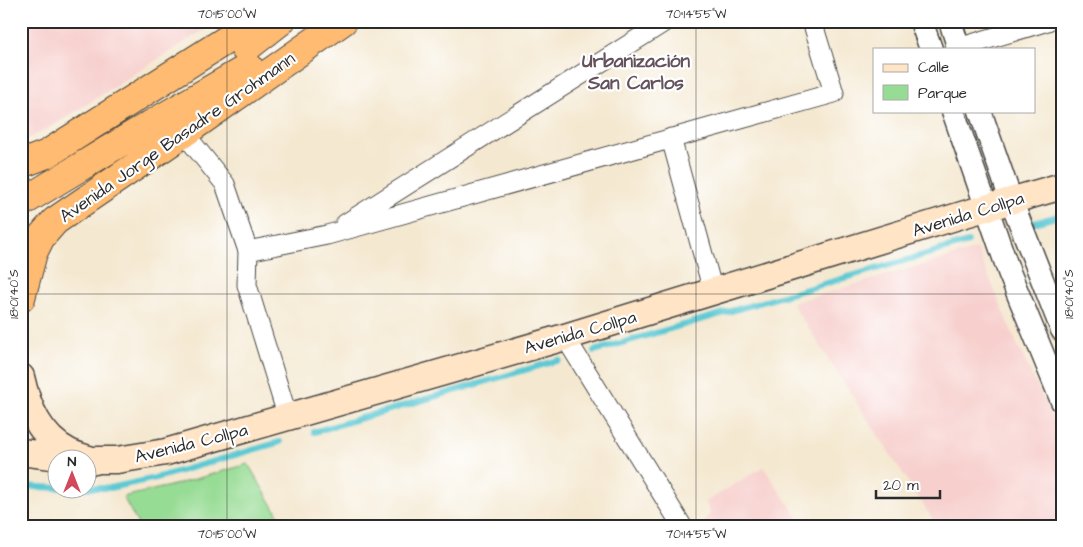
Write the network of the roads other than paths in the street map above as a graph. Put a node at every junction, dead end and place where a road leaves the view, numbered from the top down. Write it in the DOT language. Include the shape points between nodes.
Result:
graph roads {
  1 [pos="256,21"];
  2 [pos="282,21"];
  3 [pos="328,21"];
  4 [pos="343,21"];
  5 [pos="666,21"];
  6 [pos="812,21"];
  7 [pos="921,21"];
  8 [pos="950,21"];
  9 [pos="1048,21"];
  10 [pos="931,48"];
  11 [pos="958,48"];
  12 [pos="953,112"];
  13 [pos="980,112"];
  14 [pos="184,133"];
  15 [pos="132,136"];
  16 [pos="671,138"];
  17 [pos="21,164"];
  18 [pos="1062,186"];
  19 [pos="21,203"];
  20 [pos="999,204"];
  21 [pos="327,235"];
  22 [pos="248,251"];
  23 [pos="714,291"];
  24 [pos="21,298"];
  25 [pos="1062,330"];
  26 [pos="565,337"];
  27 [pos="21,377"];
  28 [pos="1062,401"];
  29 [pos="288,418"];
  30 [pos="66,450"];
  31 [pos="21,452"];
  32 [pos="48,455"];
  33 [pos="98,460"];
  34 [pos="682,526"];
  1 -- 17 [label="highway" via="48,154"];
  2 -- 15 [label="highway"];
  3 -- 15 [label="highway"];
  4 -- 14 [label="highway, Avenida Jorge Basadre Grohmann"];
  5 -- 21 [label="street"];
  6 -- 16 [label="street" via="834,93"];
  7 -- 10 [label="street"];
  8 -- 11 [label="street"];
  9 -- 11 [label="street"];
  12 -- 20 [label="street"];
  13 -- 20 [label="street"];
  14 -- 22 [label="street" via="225,184"];
  14 -- 24 [label="highway, Avenida Jorge Basadre Grohmann" via="54,222 33,253"];
  15 -- 19 [label="highway"];
  16 -- 21 [label="street"];
  16 -- 23 [label="street"];
  18 -- 20 [label="main road, Avenida Collpa"];
  20 -- 23 [label="main road, Avenida Collpa"];
  20 -- 25 [label="street"];
  20 -- 28 [label="street" via="1009,272"];
  21 -- 22 [label="street"];
  22 -- 29 [label="street" via="247,285"];
  23 -- 26 [label="main road, Avenida Collpa"];
  26 -- 29 [label="main road, Avenida Collpa"];
  26 -- 34 [label="street"];
  27 -- 30 [label="main road, Avenida Collpa" via="39,426"];
  29 -- 33 [label="main road, Avenida Collpa" via="166,452"];
  31 -- 32 [label="main road, Avenida Collpa"];
}
